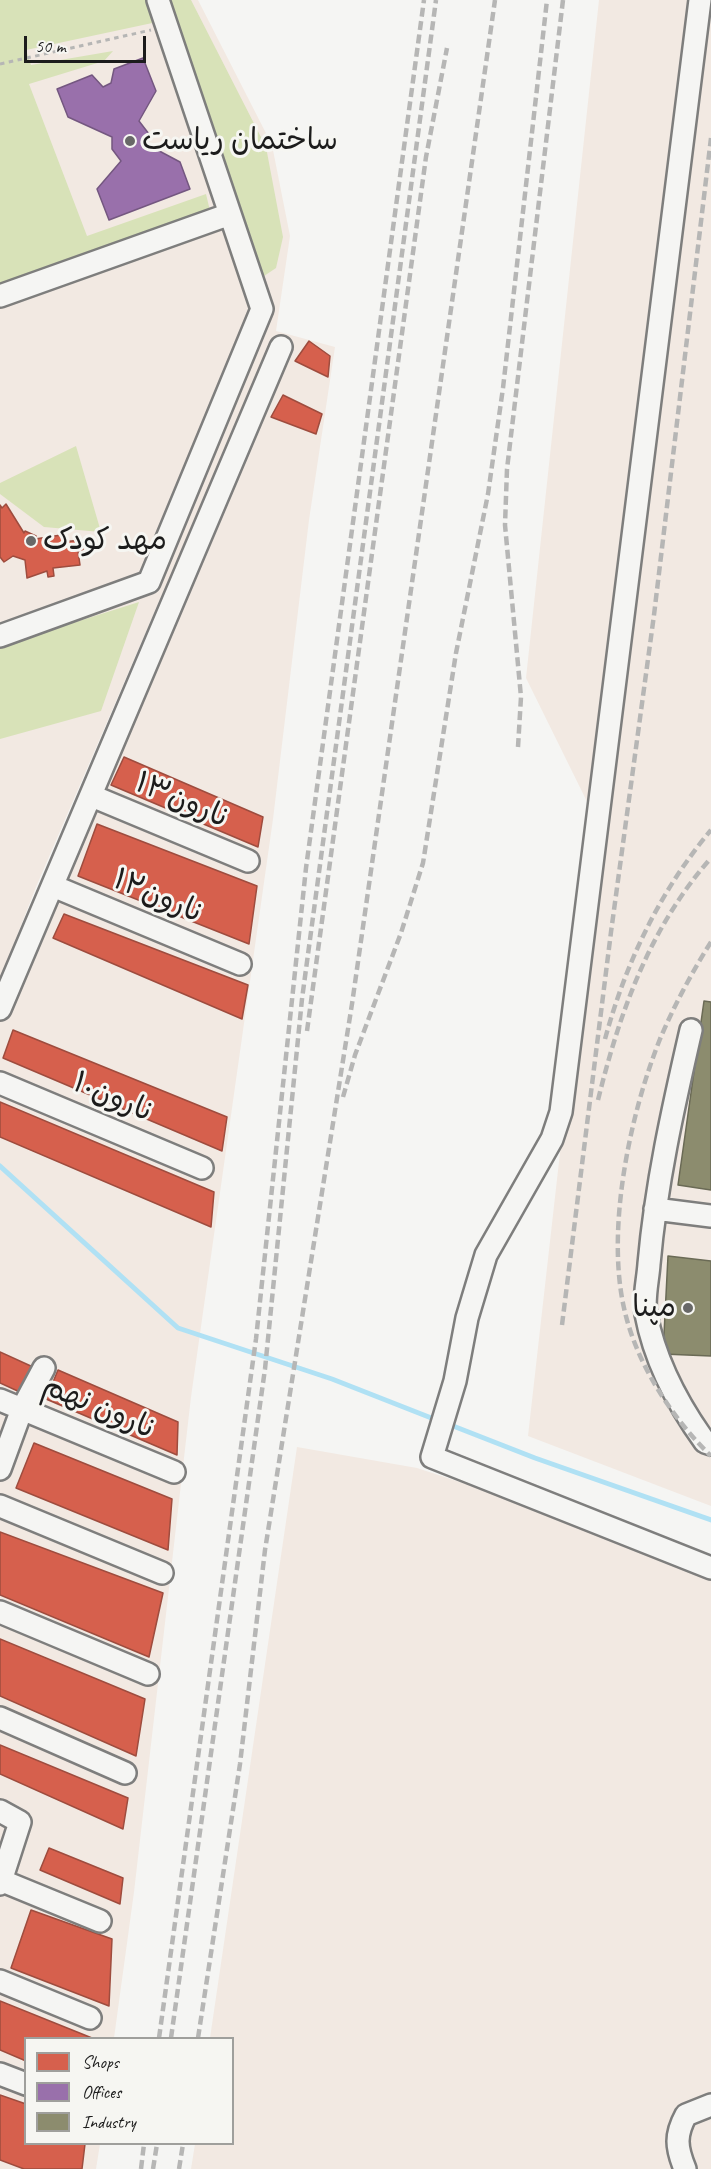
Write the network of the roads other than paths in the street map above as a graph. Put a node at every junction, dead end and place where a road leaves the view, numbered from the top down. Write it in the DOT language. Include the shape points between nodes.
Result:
graph roads {
  1 [pos="158,0"];
  2 [pos="700,0"];
  3 [pos="230,214"];
  4 [pos="0,296"];
  5 [pos="281,347"];
  6 [pos="0,636"];
  7 [pos="92,796"];
  8 [pos="248,861"];
  9 [pos="53,886"];
  10 [pos="240,964"];
  11 [pos="0,1009"];
  12 [pos="691,1030"];
  13 [pos="0,1083"];
  14 [pos="202,1168"];
  15 [pos="655,1209"];
  16 [pos="711,1216"];
  17 [pos="44,1368"];
  18 [pos="0,1400"];
  19 [pos="22,1409"];
  20 [pos="711,1444"];
  21 [pos="0,1469"];
  22 [pos="174,1472"];
  23 [pos="0,1506"];
  24 [pos="711,1568"];
  25 [pos="162,1573"];
  26 [pos="0,1612"];
  27 [pos="148,1674"];
  28 [pos="0,1719"];
  29 [pos="125,1773"];
  30 [pos="0,1811"];
  31 [pos="0,1882"];
  32 [pos="100,1921"];
  33 [pos="0,1981"];
  34 [pos="90,2018"];
  35 [pos="0,2074"];
  36 [pos="24,2083"];
  37 [pos="711,2105"];
  38 [pos="685,2169"];
  1 -- 3 [label="lane"];
  2 -- 24 [label="lane" via="561,1112 552,1139 486,1255 432,1458"];
  3 -- 4 [label="lane"];
  3 -- 6 [label="lane" via="262,309 149,582"];
  5 -- 7 [label="lane"];
  7 -- 8 [label="lane, نارون۱۳"];
  7 -- 9 [label="lane"];
  9 -- 10 [label="lane, نارون۱۲"];
  9 -- 11 [label="lane"];
  12 -- 15 [label="lane" via="663,1153"];
  13 -- 14 [label="lane, نارون۱۰"];
  15 -- 16 [label="lane"];
  15 -- 20 [label="lane" via="645,1313 668,1384 705,1442"];
  17 -- 19 [label="lane"];
  18 -- 19 [label="lane, نارون نهم"];
  19 -- 21 [label="lane"];
  19 -- 22 [label="lane, نارون نهم"];
  23 -- 25 [label="lane"];
  26 -- 27 [label="lane"];
  28 -- 29 [label="lane"];
  30 -- 31 [label="lane" via="20,1822"];
  31 -- 32 [label="lane"];
  33 -- 34 [label="lane"];
  35 -- 36 [label="lane"];
  37 -- 38 [label="lane" via="686,2115 678,2131 679,2155"];
}
